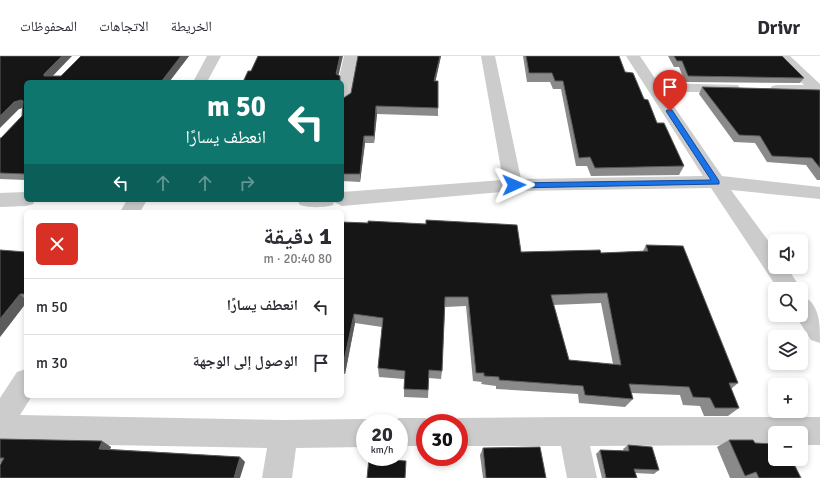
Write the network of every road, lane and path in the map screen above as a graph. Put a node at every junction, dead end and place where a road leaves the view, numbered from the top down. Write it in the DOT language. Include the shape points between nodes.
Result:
graph roads {
  1 [pos="214,56"];
  2 [pos="351,56"];
  3 [pos="488,56"];
  4 [pos="633,56"];
  5 [pos="782,56"];
  6 [pos="201,80"];
  7 [pos="654,87"];
  8 [pos="748,88"];
  9 [pos="763,89"];
  10 [pos="344,90"];
  11 [pos="819,90"];
  12 [pos="716,182"];
  13 [pos="514,185"];
  14 [pos="820,194"];
  15 [pos="24,199"];
  16 [pos="344,199"];
  17 [pos="0,200"];
  18 [pos="785,282"];
  19 [pos="808,315"];
  20 [pos="820,332"];
  21 [pos="24,384"];
  22 [pos="0,423"];
  23 [pos="0,429"];
  24 [pos="572,430"];
  25 [pos="820,431"];
  26 [pos="468,432"];
  27 [pos="356,433"];
  28 [pos="284,434"];
  29 [pos="277,478"];
  30 [pos="582,478"];
  1 -- 6 [label="street"];
  2 -- 10 [label="street"];
  3 -- 13 [label="street"];
  4 -- 7 [label="street"];
  5 -- 11 [label="street"];
  7 -- 8 [label="street"];
  7 -- 12 [label="street"];
  9 -- 11 [label="street"];
  12 -- 13 [label="street"];
  12 -- 14 [label="street"];
  12 -- 18 [label="street"];
  13 -- 16 [label="street"];
  15 -- 17 [label="street"];
  19 -- 20 [label="street"];
  21 -- 22 [label="street"];
  23 -- 28 [label="street"];
  24 -- 25 [label="street"];
  24 -- 26 [label="street"];
  24 -- 30 [label="street"];
  27 -- 28 [label="street"];
  28 -- 29 [label="street"];
}
